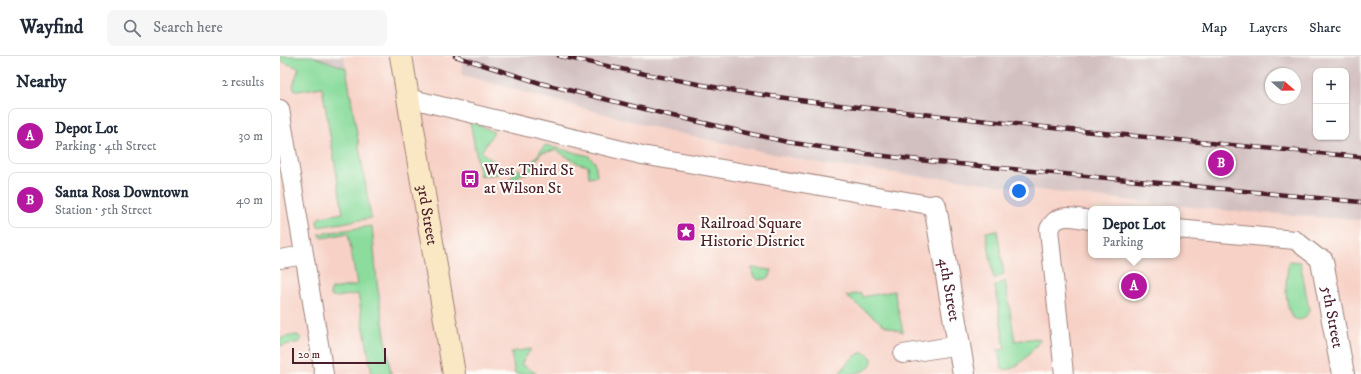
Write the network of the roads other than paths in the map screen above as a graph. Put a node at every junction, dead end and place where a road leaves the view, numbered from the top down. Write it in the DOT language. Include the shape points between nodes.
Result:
graph roads {
  1 [pos="401,56"];
  2 [pos="408,98"];
  3 [pos="280,109"];
  4 [pos="935,206"];
  5 [pos="1088,220"];
  6 [pos="1180,228"];
  7 [pos="304,255"];
  8 [pos="280,259"];
  9 [pos="1322,261"];
  10 [pos="959,345"];
  11 [pos="903,354"];
  12 [pos="324,374"];
  13 [pos="454,374"];
  14 [pos="964,374"];
  15 [pos="1064,374"];
  16 [pos="1343,374"];
  1 -- 2 [label="main road, 3rd Street"];
  2 -- 4 [label="lane" via="642,155"];
  2 -- 13 [label="main road, 3rd Street"];
  3 -- 7 [label="lane"];
  4 -- 10 [label="street, 4th Street"];
  5 -- 15 [label="lane" via="1062,216 1053,221 1049,229"];
  6 -- 9 [label="lane" via="1295,240"];
  7 -- 8 [label="lane"];
  7 -- 12 [label="lane"];
  9 -- 16 [label="street, 5th Street"];
  10 -- 11 [label="lane"];
  10 -- 14 [label="street, 4th Street"];
}
